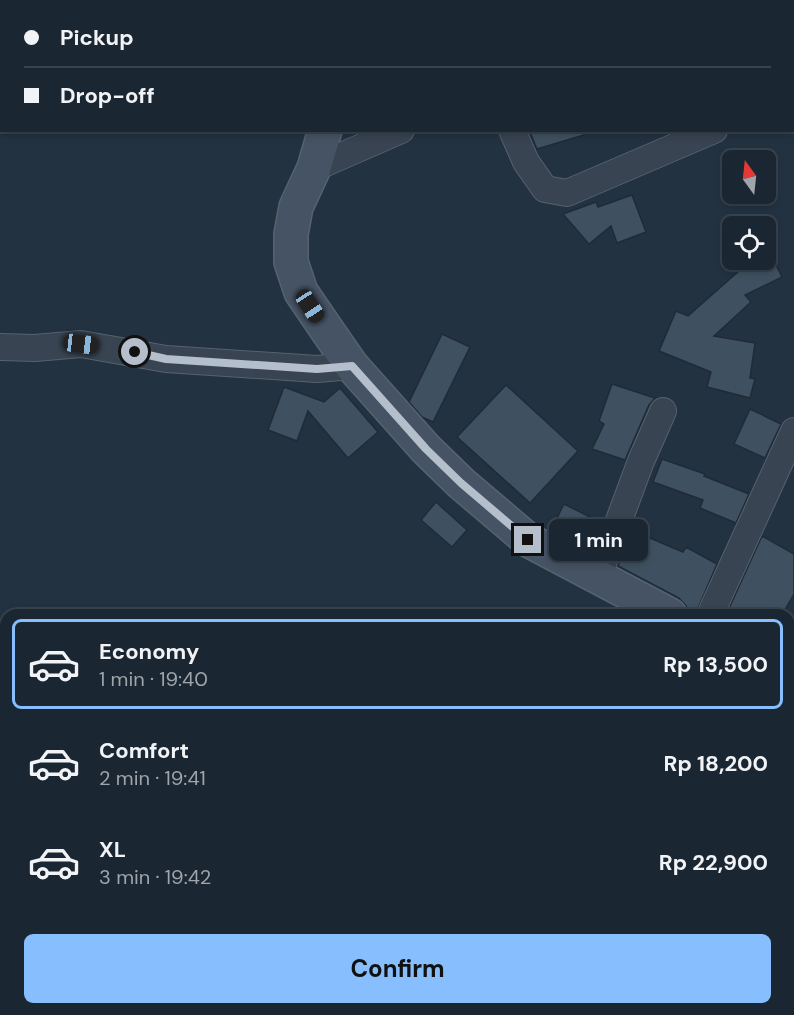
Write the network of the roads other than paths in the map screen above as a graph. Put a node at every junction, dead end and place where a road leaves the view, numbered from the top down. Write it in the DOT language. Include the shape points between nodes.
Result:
graph roads {
  1 [pos="324,132"];
  2 [pos="396,132"];
  3 [pos="513,132"];
  4 [pos="709,132"];
  5 [pos="314,168"];
  6 [pos="0,347"];
  7 [pos="352,366"];
  8 [pos="663,411"];
  9 [pos="794,431"];
  10 [pos="598,577"];
  11 [pos="659,609"];
  12 [pos="713,609"];
  1 -- 5 [label="street"];
  2 -- 5 [label="street"];
  3 -- 4 [label="street" via="526,162 545,189 567,193"];
  5 -- 7 [label="street" via="296,207 291,262 301,292"];
  6 -- 7 [label="street" via="81,344 166,359 317,369"];
  7 -- 10 [label="street" via="461,483 528,540"];
  8 -- 10 [label="street"];
  9 -- 12 [label="street"];
  10 -- 11 [label="street"];
}
